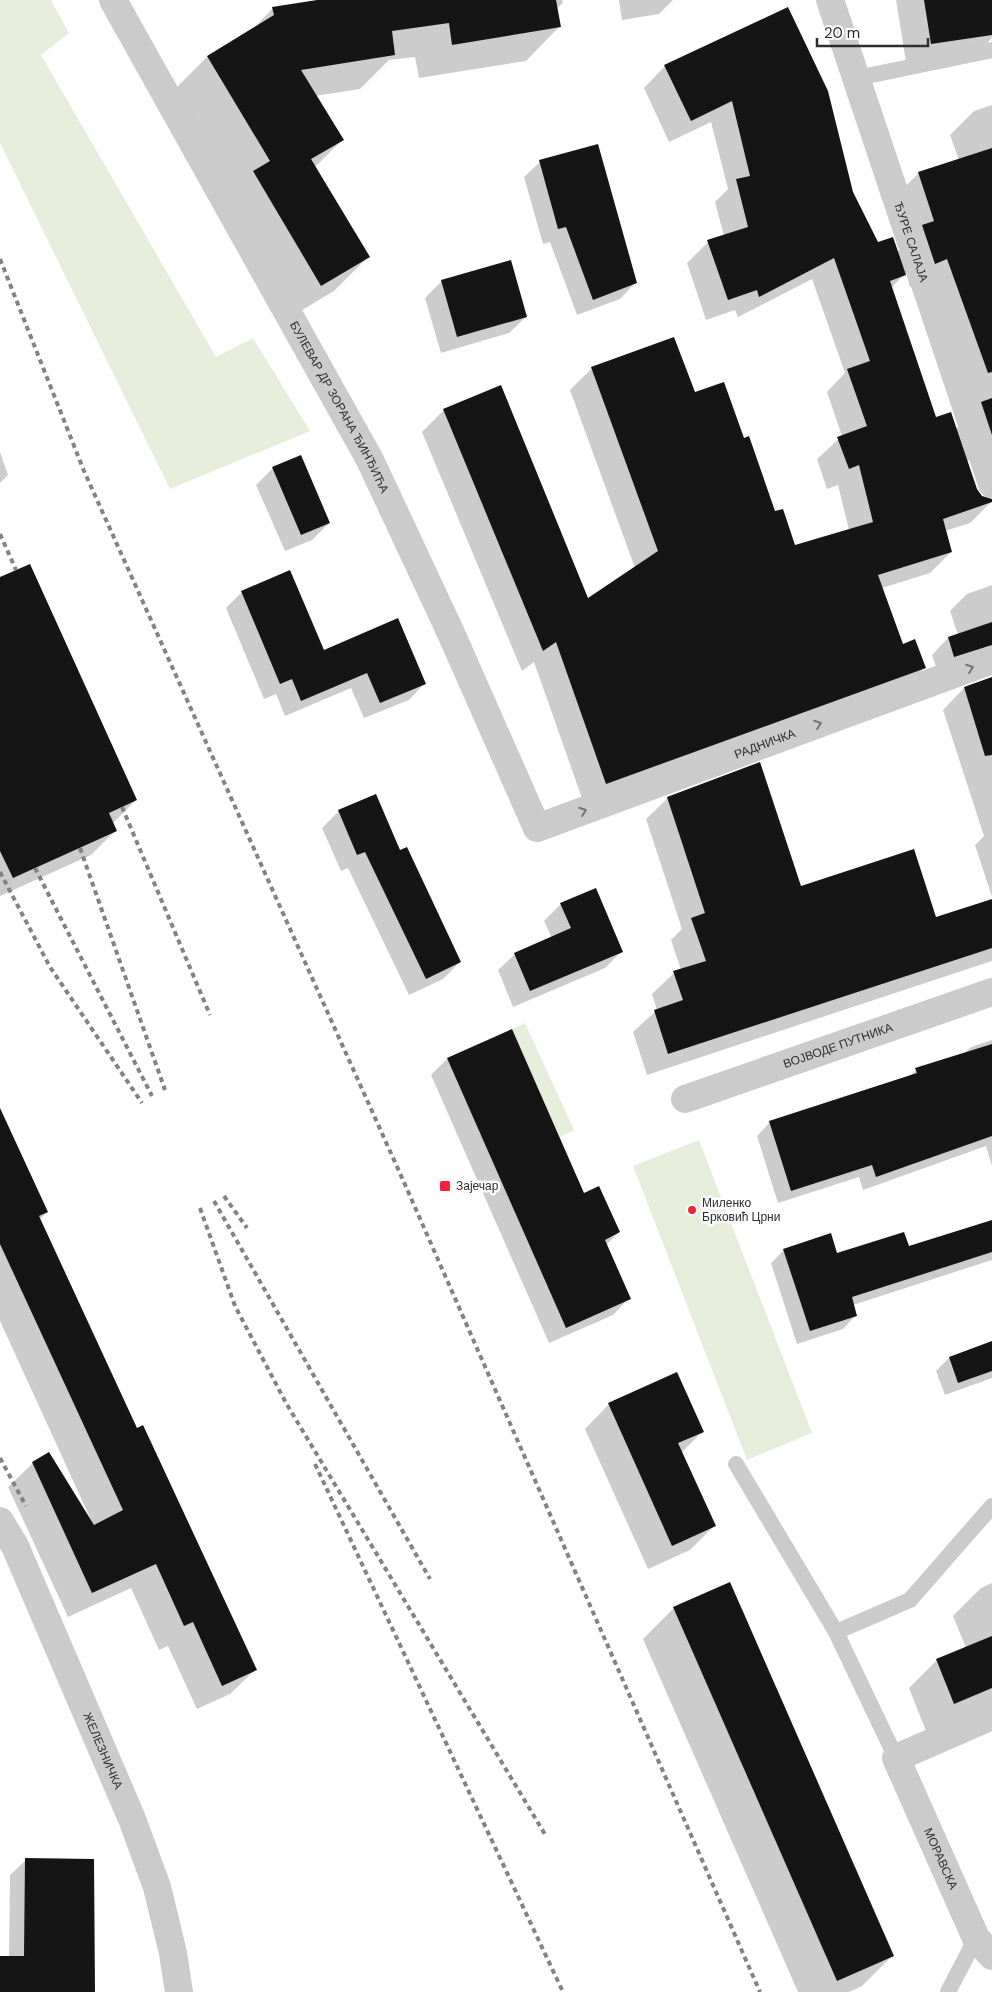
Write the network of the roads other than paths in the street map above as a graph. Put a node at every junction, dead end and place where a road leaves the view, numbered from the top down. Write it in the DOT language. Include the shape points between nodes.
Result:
graph roads {
  1 [pos="113,0"];
  2 [pos="830,0"];
  3 [pos="911,0"];
  4 [pos="992,50"];
  5 [pos="922,64"];
  6 [pos="856,78"];
  7 [pos="992,484"];
  8 [pos="992,660"];
  9 [pos="537,828"];
  10 [pos="992,992"];
  11 [pos="685,1098"];
  12 [pos="736,1464"];
  13 [pos="992,1506"];
  14 [pos="0,1521"];
  15 [pos="836,1632"];
  16 [pos="992,1716"];
  17 [pos="896,1758"];
  18 [pos="984,1947"];
  19 [pos="179,1992"];
  20 [pos="948,1992"];
  1 -- 9 [label="street, БУЛЕВАР ДР ЗОРАНА ЂИНЂИЋА" via="370,460"];
  2 -- 6 [label="street, ЂУРЕ САЛАЈА"];
  3 -- 5 [label="lane"];
  4 -- 5 [label="lane"];
  5 -- 6 [label="lane"];
  6 -- 7 [label="street, ЂУРЕ САЛАЈА"];
  9 -- 8 [label="street, РАДНИЧКА, one-way"];
  10 -- 11 [label="street, ВОЈВОДЕ ПУТНИКА"];
  12 -- 15 [label="lane"];
  13 -- 15 [label="lane" via="910,1600"];
  14 -- 19 [label="street, ЖЕЛЕЗНИЧКА" via="15,1546 132,1819 157,1887"];
  15 -- 17 [label="lane"];
  16 -- 17 [label="street"];
  17 -- 18 [label="street, МОРАВСКА"];
  18 -- 20 [label="lane"];
}
